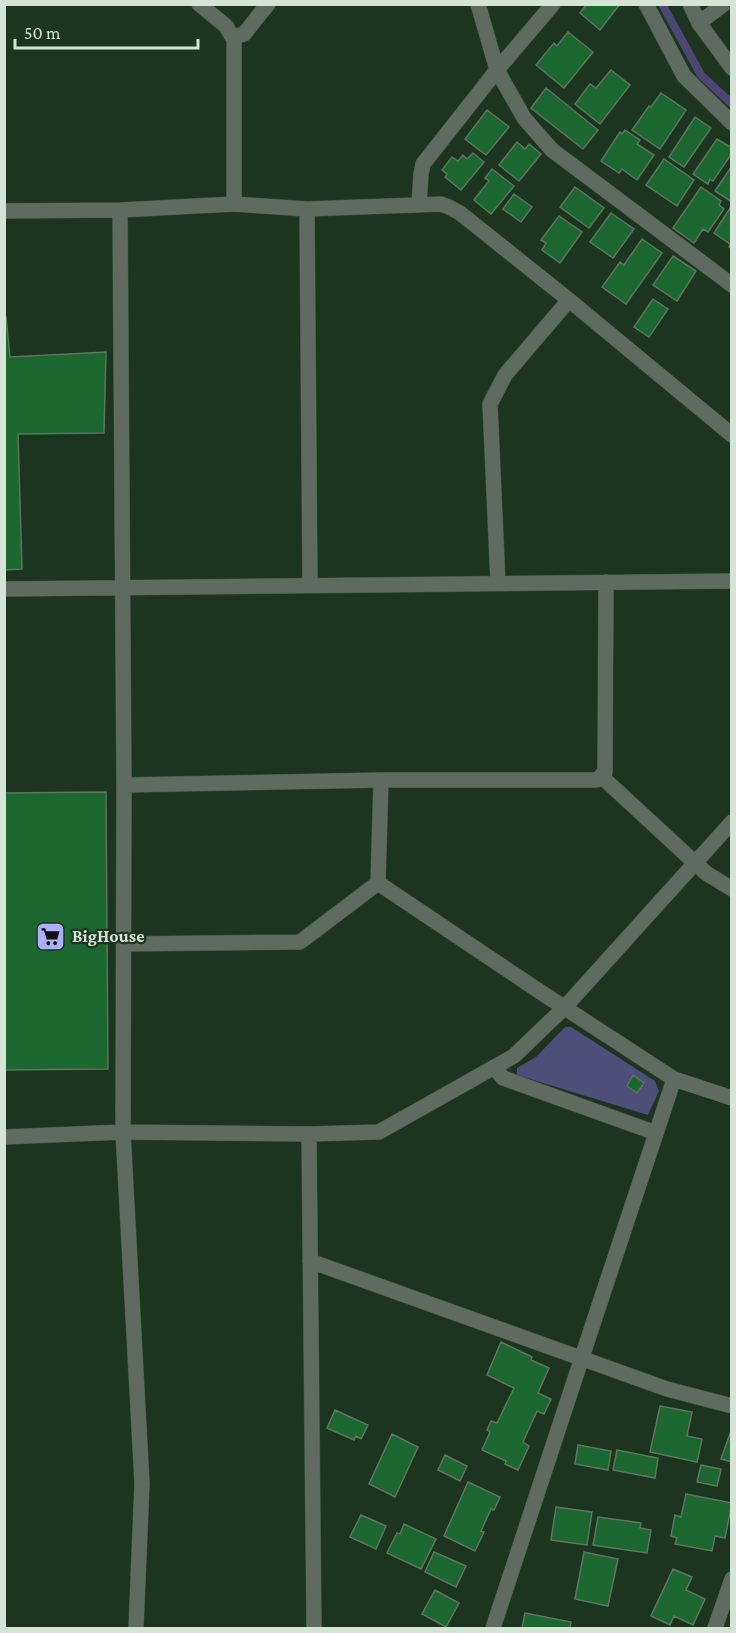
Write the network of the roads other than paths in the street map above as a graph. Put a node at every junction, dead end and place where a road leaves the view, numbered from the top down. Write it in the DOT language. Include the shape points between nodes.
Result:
graph roads {
  1 [pos="199,4"];
  2 [pos="268,4"];
  3 [pos="478,4"];
  4 [pos="554,4"];
  5 [pos="646,4"];
  6 [pos="690,4"];
  7 [pos="724,4"];
  8 [pos="699,23"];
  9 [pos="233,37"];
  10 [pos="732,68"];
  11 [pos="497,70"];
  12 [pos="732,123"];
  13 [pos="234,204"];
  14 [pos="419,205"];
  15 [pos="307,209"];
  16 [pos="120,210"];
  17 [pos="4,211"];
  18 [pos="731,285"];
  19 [pos="569,300"];
  20 [pos="731,434"];
  21 [pos="732,581"];
  22 [pos="606,582"];
  23 [pos="498,583"];
  24 [pos="310,585"];
  25 [pos="123,587"];
  26 [pos="4,589"];
  27 [pos="601,776"];
  28 [pos="381,780"];
  29 [pos="124,785"];
  30 [pos="732,822"];
  31 [pos="695,862"];
  32 [pos="378,883"];
  33 [pos="732,889"];
  34 [pos="124,944"];
  35 [pos="565,1007"];
  36 [pos="494,1067"];
  37 [pos="674,1079"];
  38 [pos="732,1098"];
  39 [pos="123,1132"];
  40 [pos="656,1133"];
  41 [pos="309,1134"];
  42 [pos="4,1137"];
  43 [pos="310,1261"];
  44 [pos="581,1358"];
  45 [pos="732,1406"];
  46 [pos="732,1579"];
  47 [pos="136,1629"];
  48 [pos="314,1629"];
  49 [pos="494,1629"];
  50 [pos="715,1629"];
  1 -- 9 [label="street" via="226,26"];
  2 -- 9 [label="street" via="244,34"];
  3 -- 11 [label="street"];
  4 -- 11 [label="street"];
  5 -- 12 [label="street" via="684,76"];
  6 -- 8 [label="street"];
  7 -- 8 [label="street"];
  8 -- 10 [label="street"];
  9 -- 13 [label="street"];
  11 -- 14 [label="street" via="423,164"];
  11 -- 18 [label="street" via="524,118 552,150"];
  13 -- 15 [label="street"];
  13 -- 16 [label="street"];
  14 -- 15 [label="street"];
  14 -- 19 [label="street" via="441,204 460,213"];
  15 -- 24 [label="street"];
  16 -- 17 [label="street"];
  16 -- 25 [label="street"];
  19 -- 20 [label="street"];
  19 -- 23 [label="street" via="505,375 490,404"];
  21 -- 22 [label="street"];
  22 -- 23 [label="street"];
  22 -- 27 [label="street" via="605,771"];
  23 -- 24 [label="street"];
  24 -- 25 [label="street"];
  25 -- 26 [label="street"];
  25 -- 29 [label="street"];
  27 -- 28 [label="street" via="597,780"];
  27 -- 31 [label="street"];
  28 -- 29 [label="street"];
  28 -- 32 [label="street"];
  29 -- 34 [label="street"];
  30 -- 31 [label="street"];
  31 -- 33 [label="street"];
  31 -- 35 [label="street"];
  32 -- 34 [label="street" via="300,942"];
  32 -- 35 [label="street"];
  34 -- 39 [label="street"];
  35 -- 36 [label="street" via="514,1056"];
  35 -- 37 [label="street"];
  36 -- 40 [label="street" via="503,1077"];
  36 -- 41 [label="street" via="379,1132"];
  37 -- 38 [label="street"];
  37 -- 40 [label="street"];
  39 -- 41 [label="street"];
  39 -- 42 [label="street"];
  39 -- 47 [label="street" via="142,1483"];
  40 -- 44 [label="street"];
  41 -- 43 [label="street"];
  43 -- 44 [label="street"];
  43 -- 48 [label="street"];
  44 -- 45 [label="street" via="668,1389"];
  44 -- 49 [label="street"];
  46 -- 50 [label="street"];
}
